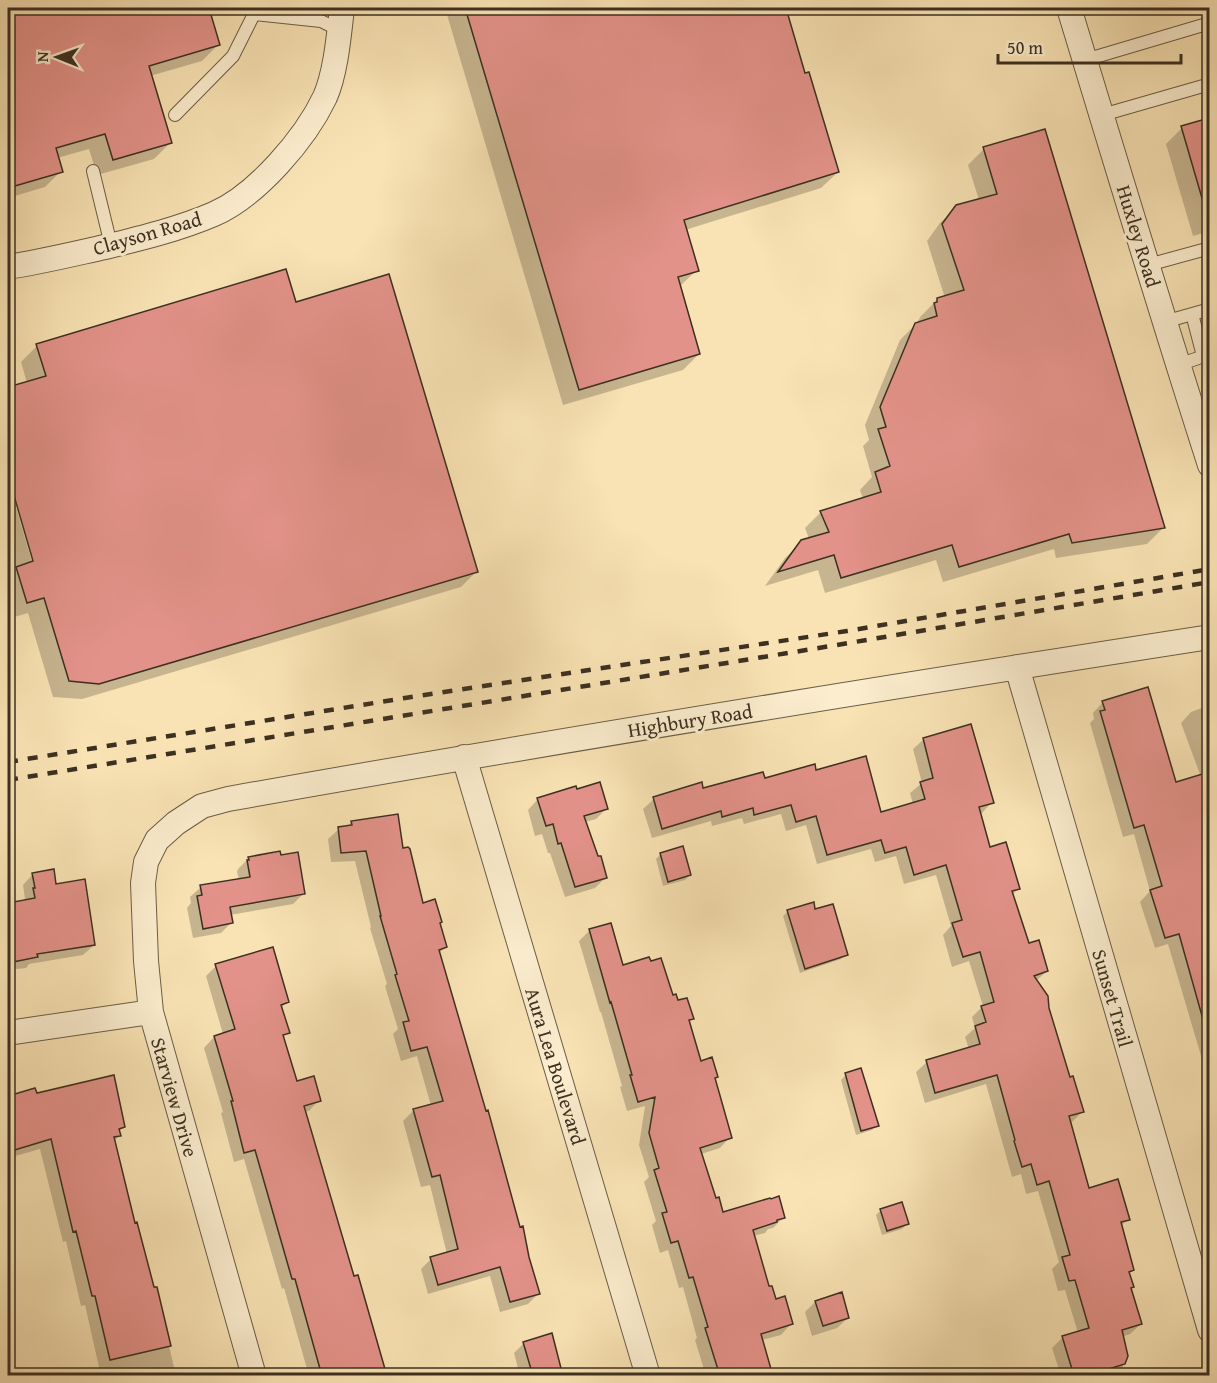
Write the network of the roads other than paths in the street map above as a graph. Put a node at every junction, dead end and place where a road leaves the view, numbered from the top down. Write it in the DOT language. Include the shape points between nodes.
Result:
graph roads {
  1 [pos="1069,8"];
  2 [pos="254,11"];
  3 [pos="341,19"];
  4 [pos="1209,23"];
  5 [pos="1085,60"];
  6 [pos="1209,84"];
  7 [pos="175,115"];
  8 [pos="1102,115"];
  9 [pos="93,171"];
  10 [pos="111,245"];
  11 [pos="1209,248"];
  12 [pos="1148,265"];
  13 [pos="8,267"];
  14 [pos="1209,309"];
  15 [pos="1192,314"];
  16 [pos="1164,322"];
  17 [pos="1206,355"];
  18 [pos="1178,365"];
  19 [pos="1209,465"];
  20 [pos="1209,638"];
  21 [pos="1017,667"];
  22 [pos="465,757"];
  23 [pos="176,823"];
  24 [pos="151,1012"];
  25 [pos="8,1033"];
  26 [pos="1209,1330"];
  27 [pos="254,1376"];
  28 [pos="648,1376"];
  1 -- 5 [label="street, Huxley Road"];
  2 -- 3 [label="lane" via="321,21"];
  2 -- 7 [label="lane" via="233,56"];
  3 -- 10 [label="street, Clayson Road" via="325,96 297,141 257,185 216,213"];
  4 -- 5 [label="lane"];
  5 -- 8 [label="street, Huxley Road"];
  6 -- 8 [label="lane"];
  8 -- 12 [label="street, Huxley Road"];
  9 -- 10 [label="lane"];
  10 -- 13 [label="street, Clayson Road"];
  11 -- 12 [label="lane"];
  12 -- 16 [label="street, Huxley Road"];
  14 -- 15 [label="lane"];
  15 -- 16 [label="lane"];
  15 -- 17 [label="lane"];
  16 -- 18 [label="street, Huxley Road"];
  17 -- 18 [label="lane"];
  18 -- 19 [label="street, Huxley Road"];
  20 -- 21 [label="street, Highbury Road"];
  21 -- 22 [label="street, Highbury Road"];
  21 -- 26 [label="street, Sunset Trail"];
  22 -- 23 [label="street, Highbury Road" via="228,799 202,806"];
  22 -- 28 [label="street, Aura Lea Boulevard"];
  23 -- 24 [label="street, Starview Drive" via="157,840 146,862 143,883"];
  24 -- 25 [label="street"];
  24 -- 27 [label="street, Starview Drive"];
}
